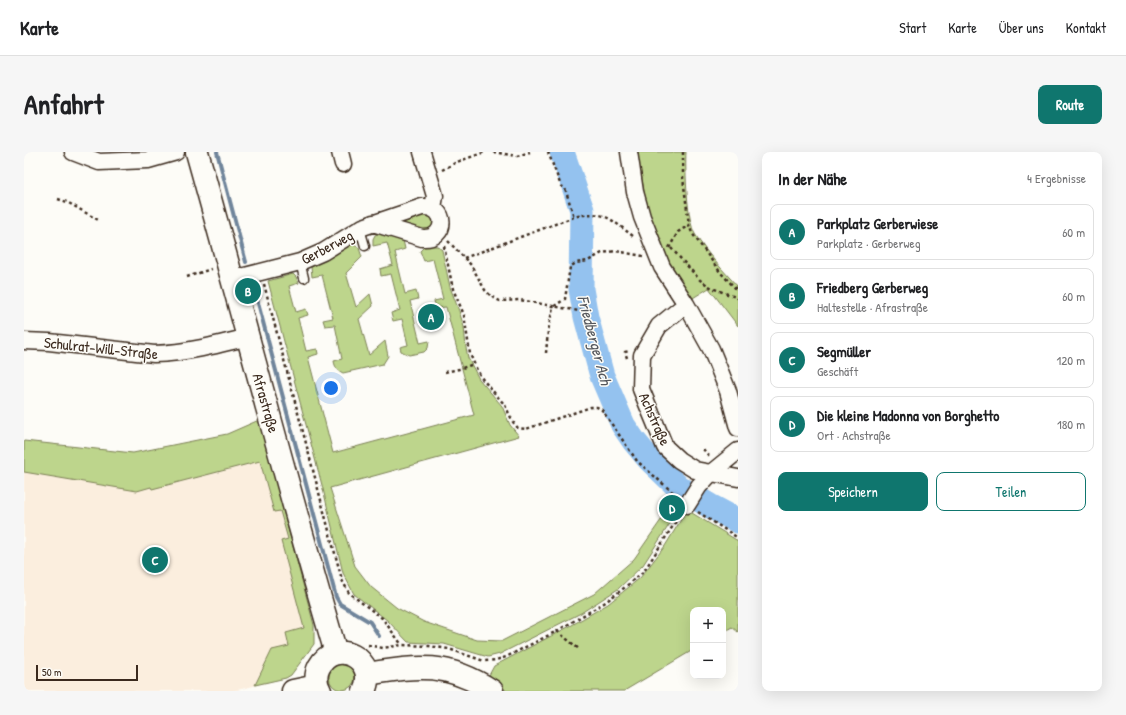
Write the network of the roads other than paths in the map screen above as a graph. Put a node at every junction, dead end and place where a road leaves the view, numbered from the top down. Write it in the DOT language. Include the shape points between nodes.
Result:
graph roads {
  1 [pos="73,152"];
  2 [pos="176,152"];
  3 [pos="197,152"];
  4 [pos="422,152"];
  5 [pos="630,152"];
  6 [pos="433,208"];
  7 [pos="366,226"];
  8 [pos="365,246"];
  9 [pos="300,262"];
  10 [pos="230,271"];
  11 [pos="304,278"];
  12 [pos="686,304"];
  13 [pos="248,337"];
  14 [pos="24,341"];
  15 [pos="738,428"];
  16 [pos="738,451"];
  17 [pos="712,473"];
  18 [pos="738,478"];
  19 [pos="688,503"];
  20 [pos="336,654"];
  21 [pos="365,682"];
  22 [pos="318,688"];
  23 [pos="293,691"];
  24 [pos="492,691"];
  1 -- 2 [label="street" via="99,162 148,160"];
  3 -- 10 [label="street, Afrastraße"];
  4 -- 6 [label="street" via="435,196"];
  5 -- 12 [label="street" via="642,217 663,249 662,267"];
  6 -- 7 [label="street, Gerberweg" via="422,207"];
  6 -- 7 [label="street" via="442,220 442,225 439,232 427,239 411,240"];
  7 -- 8 [label="lane"];
  7 -- 9 [label="street, Gerberweg" via="323,252"];
  9 -- 10 [label="street, Gerberweg" via="261,272"];
  9 -- 11 [label="lane"];
  10 -- 13 [label="street, Afrastraße"];
  12 -- 15 [label="street" via="714,354"];
  12 -- 17 [label="street, Achstraße" via="659,326 642,355 640,389 665,447 695,470"];
  13 -- 14 [label="street, Schulrat-Will-Straße" via="172,354"];
  13 -- 20 [label="street, Afrastraße"];
  16 -- 17 [label="street"];
  17 -- 18 [label="street, Achstraße"];
  17 -- 19 [label="street" via="699,486"];
  20 -- 21 [label="street" via="352,655 359,660 364,666"];
  20 -- 22 [label="street" via="322,662 317,670"];
  21 -- 24 [label="street" via="410,667 430,667 449,670 477,681"];
  22 -- 23 [label="street"];
}
